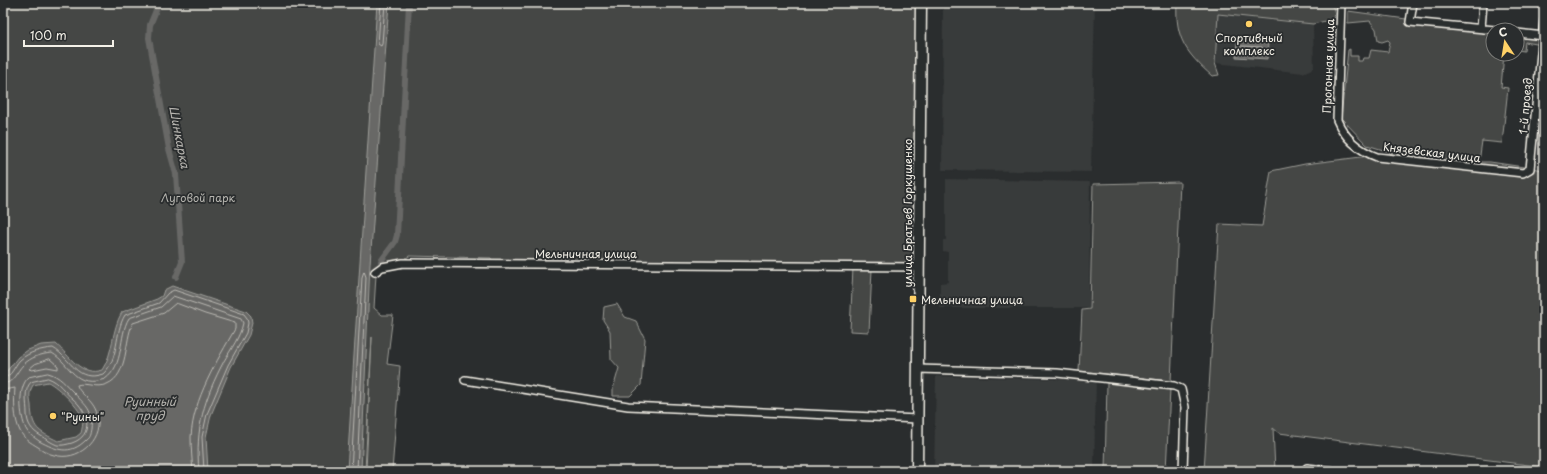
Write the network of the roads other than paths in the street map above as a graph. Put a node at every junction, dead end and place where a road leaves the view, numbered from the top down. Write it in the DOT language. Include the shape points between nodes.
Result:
graph roads {
  1 [pos="921,3"];
  2 [pos="1341,3"];
  3 [pos="1412,3"];
  4 [pos="1483,3"];
  5 [pos="1544,22"];
  6 [pos="1481,28"];
  7 [pos="1485,29"];
  8 [pos="1525,33"];
  9 [pos="1543,36"];
  10 [pos="1341,130"];
  11 [pos="1530,169"];
  12 [pos="919,267"];
  13 [pos="375,272"];
  14 [pos="918,369"];
  15 [pos="465,380"];
  16 [pos="918,419"];
  17 [pos="1307,468"];
  18 [pos="917,471"];
  19 [pos="1183,471"];
  20 [pos="1334,471"];
  1 -- 12 [label="street, улица Братьев Горкушенко"];
  2 -- 10 [label="street, Прогонная улица" via="1337,120"];
  3 -- 6 [label="street" via="1410,22"];
  4 -- 6 [label="street"];
  5 -- 9 [label="street, 1-й проезд"];
  6 -- 7 [label="street"];
  8 -- 9 [label="street"];
  9 -- 11 [label="street, 1-й проезд"];
  10 -- 11 [label="street, Князевская улица" via="1362,152 1377,157 1524,174"];
  12 -- 13 [label="street, Мельничная улица" via="403,263 382,267"];
  12 -- 14 [label="street, улица Братьев Горкушенко"];
  14 -- 16 [label="street, улица Братьев Горкушенко"];
  14 -- 19 [label="street" via="1057,374 1174,386 1181,389 1185,407"];
  15 -- 16 [label="street" via="628,406"];
  16 -- 18 [label="street, улица Братьев Горкушенко"];
  17 -- 20 [label="street"];
}
